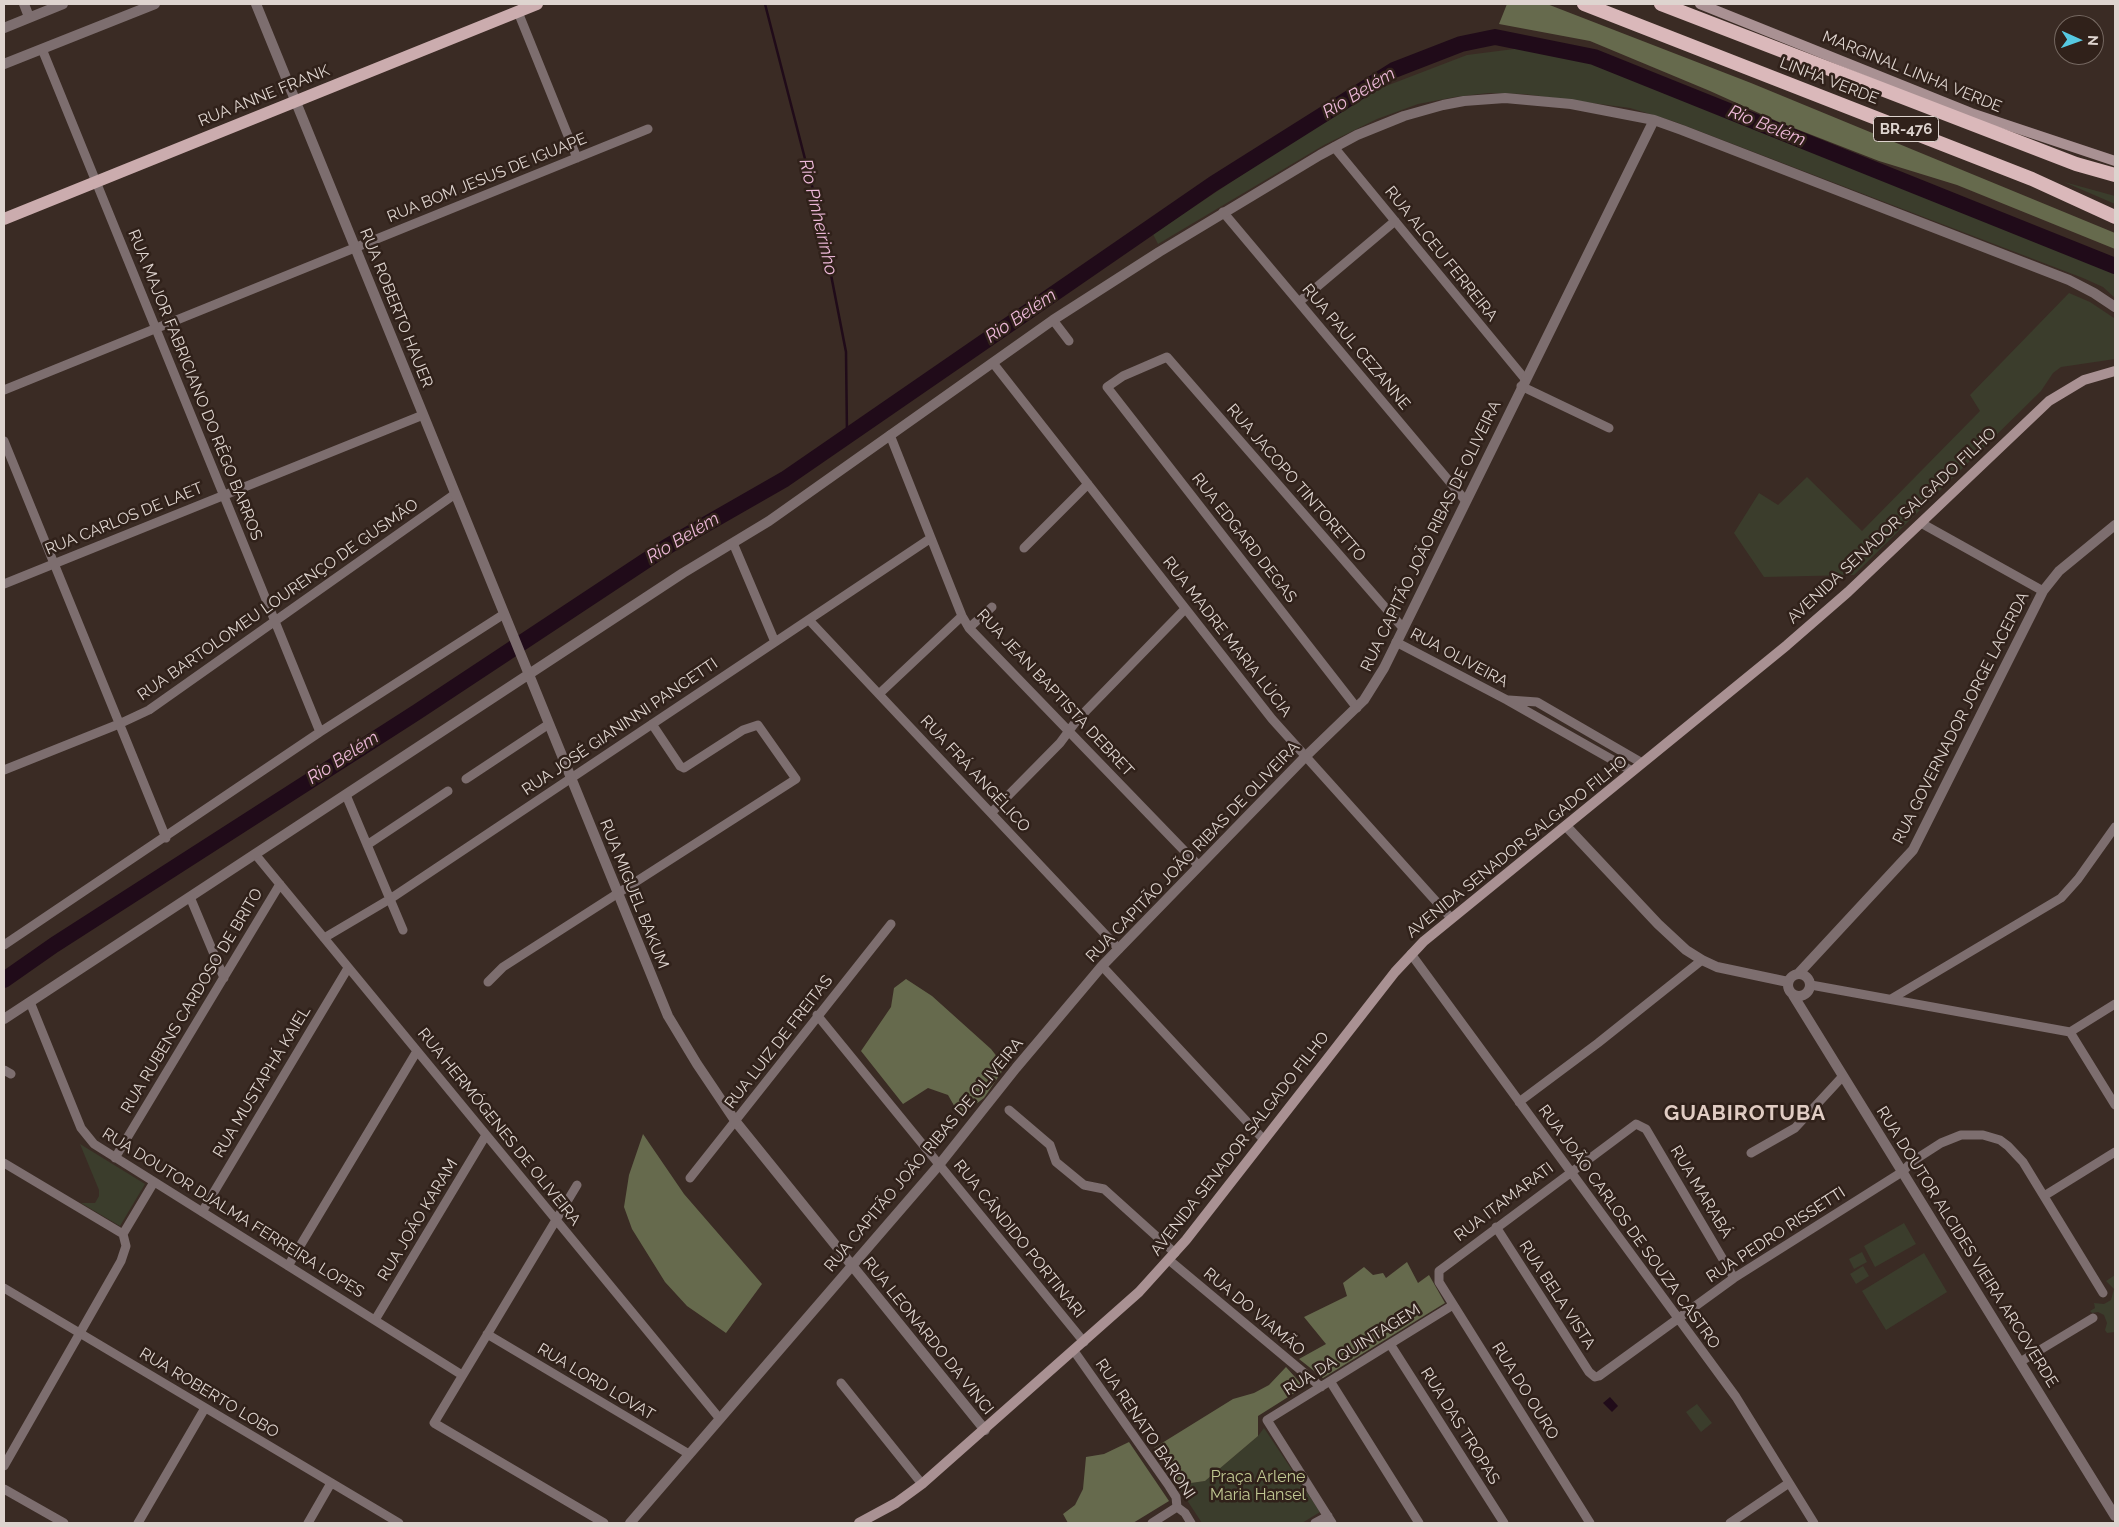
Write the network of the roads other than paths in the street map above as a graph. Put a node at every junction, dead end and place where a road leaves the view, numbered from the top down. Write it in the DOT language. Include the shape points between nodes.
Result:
graph roads {
  1 [pos="24,4"];
  2 [pos="63,4"];
  3 [pos="156,4"];
  4 [pos="256,4"];
  5 [pos="537,4"];
  6 [pos="1584,4"];
  7 [pos="1661,4"];
  8 [pos="1700,4"];
  9 [pos="516,8"];
  10 [pos="29,18"];
  11 [pos="4,28"];
  12 [pos="42,49"];
  13 [pos="4,64"];
  14 [pos="295,101"];
  15 [pos="1654,120"];
  16 [pos="648,129"];
  17 [pos="1334,147"];
  18 [pos="577,158"];
  19 [pos="2115,161"];
  20 [pos="2115,175"];
  21 [pos="96,182"];
  22 [pos="1223,212"];
  23 [pos="2115,217"];
  24 [pos="4,219"];
  25 [pos="1395,221"];
  26 [pos="355,248"];
  27 [pos="1299,302"];
  28 [pos="2115,307"];
  29 [pos="1053,320"];
  30 [pos="156,329"];
  31 [pos="1070,342"];
  32 [pos="993,363"];
  33 [pos="2115,371"];
  34 [pos="1523,383"];
  35 [pos="1107,387"];
  36 [pos="4,390"];
  37 [pos="423,415"];
  38 [pos="1609,428"];
  39 [pos="890,435"];
  40 [pos="4,441"];
  41 [pos="1088,484"];
  42 [pos="455,494"];
  43 [pos="224,495"];
  44 [pos="1466,500"];
  45 [pos="1921,523"];
  46 [pos="2115,525"];
  47 [pos="931,538"];
  48 [pos="733,543"];
  49 [pos="1024,548"];
  50 [pos="54,564"];
  51 [pos="4,584"];
  52 [pos="2042,591"];
  53 [pos="992,606"];
  54 [pos="1185,609"];
  55 [pos="962,616"];
  56 [pos="506,618"];
  57 [pos="809,620"];
  58 [pos="275,621"];
  59 [pos="969,628"];
  60 [pos="1403,628"];
  61 [pos="775,642"];
  62 [pos="1396,642"];
  63 [pos="527,670"];
  64 [pos="879,694"];
  65 [pos="1507,700"];
  66 [pos="1357,708"];
  67 [pos="119,724"];
  68 [pos="549,724"];
  69 [pos="652,724"];
  70 [pos="1068,731"];
  71 [pos="320,732"];
  72 [pos="1305,757"];
  73 [pos="1642,763"];
  74 [pos="4,770"];
  75 [pos="1632,771"];
  76 [pos="570,778"];
  77 [pos="466,779"];
  78 [pos="448,791"];
  79 [pos="346,795"];
  80 [pos="991,813"];
  81 [pos="1566,826"];
  82 [pos="2115,827"];
  83 [pos="166,838"];
  84 [pos="367,845"];
  85 [pos="255,854"];
  86 [pos="1199,866"];
  87 [pos="280,884"];
  88 [pos="618,894"];
  89 [pos="190,897"];
  90 [pos="390,899"];
  91 [pos="1451,918"];
  92 [pos="891,924"];
  93 [pos="403,930"];
  94 [pos="324,938"];
  95 [pos="5,942"];
  96 [pos="1118,949"];
  97 [pos="1411,954"];
  98 [pos="1702,960"];
  99 [pos="1102,966"];
  100 [pos="348,968"];
  101 [pos="1798,974"];
  102 [pos="224,978"];
  103 [pos="488,982"];
  104 [pos="1788,982"];
  105 [pos="1811,985"];
  106 [pos="1793,995"];
  107 [pos="1891,1000"];
  108 [pos="30,1002"];
  109 [pos="2115,1004"];
  110 [pos="817,1015"];
  111 [pos="4,1019"];
  112 [pos="2070,1032"];
  113 [pos="417,1051"];
  114 [pos="1843,1076"];
  115 [pos="1519,1102"];
  116 [pos="2115,1105"];
  117 [pos="1009,1110"];
  118 [pos="736,1122"];
  119 [pos="1640,1124"];
  120 [pos="486,1135"];
  121 [pos="1264,1140"];
  122 [pos="2115,1152"];
  123 [pos="1751,1153"];
  124 [pos="115,1158"];
  125 [pos="4,1163"];
  126 [pos="939,1164"];
  127 [pos="1570,1172"];
  128 [pos="1902,1172"];
  129 [pos="690,1178"];
  130 [pos="154,1182"];
  131 [pos="577,1185"];
  132 [pos="2044,1196"];
  133 [pos="202,1212"];
  134 [pos="556,1220"];
  135 [pos="1496,1227"];
  136 [pos="123,1234"];
  137 [pos="1172,1256"];
  138 [pos="288,1266"];
  139 [pos="852,1266"];
  140 [pos="1438,1274"];
  141 [pos="1734,1278"];
  142 [pos="4,1288"];
  143 [pos="2103,1293"];
  144 [pos="1453,1305"];
  145 [pos="2093,1318"];
  146 [pos="1678,1319"];
  147 [pos="375,1320"];
  148 [pos="80,1334"];
  149 [pos="487,1334"];
  150 [pos="1084,1342"];
  151 [pos="1390,1344"];
  152 [pos="1074,1351"];
  153 [pos="2020,1362"];
  154 [pos="462,1375"];
  155 [pos="1595,1377"];
  156 [pos="1330,1381"];
  157 [pos="841,1383"];
  158 [pos="1321,1387"];
  159 [pos="205,1408"];
  160 [pos="720,1419"];
  161 [pos="984,1430"];
  162 [pos="689,1454"];
  163 [pos="4,1466"];
  164 [pos="331,1483"];
  165 [pos="1789,1483"];
  166 [pos="922,1484"];
  167 [pos="4,1489"];
  168 [pos="1177,1507"];
  169 [pos="2114,1511"];
  170 [pos="1330,1519"];
  171 [pos="64,1523"];
  172 [pos="138,1523"];
  173 [pos="308,1523"];
  174 [pos="399,1523"];
  175 [pos="604,1523"];
  176 [pos="630,1523"];
  177 [pos="859,1523"];
  178 [pos="1152,1523"];
  179 [pos="1192,1523"];
  180 [pos="1316,1523"];
  181 [pos="1419,1523"];
  182 [pos="1504,1523"];
  183 [pos="1590,1523"];
  184 [pos="1730,1523"];
  185 [pos="1814,1523"];
  1 -- 10 [label="street"];
  2 -- 10 [label="street"];
  3 -- 12 [label="street"];
  4 -- 14 [label="street, RUA ROBERTO HAUER"];
  5 -- 9 [label="main road, RUA ANNE FRANK"];
  6 -- 23 [label="highway, LINHA VERDE / BR-476" via="2045,184"];
  7 -- 20 [label="highway, LINHA VERDE / BR-476" via="2076,164"];
  8 -- 19 [label="main road, MARGINAL LINHA VERDE" via="1971,114"];
  9 -- 14 [label="main road, RUA ANNE FRANK"];
  9 -- 18 [label="street"];
  10 -- 11 [label="street"];
  12 -- 13 [label="street"];
  12 -- 21 [label="street, RUA MAJOR FABRICIANO DO RÊGO BARROS"];
  14 -- 21 [label="main road, RUA ANNE FRANK"];
  14 -- 26 [label="street, RUA ROBERTO HAUER"];
  15 -- 17 [label="street" via="1571,104 1484,99 1424,110"];
  15 -- 28 [label="street" via="2069,280"];
  15 -- 34 [label="street, RUA CAPITÃO JOÃO RIBAS DE OLIVEIRA"];
  16 -- 18 [label="street, RUA BOM JESUS DE IGUAPE"];
  17 -- 22 [label="street"];
  17 -- 25 [label="street, RUA ALCEU FERREIRA"];
  18 -- 26 [label="street, RUA BOM JESUS DE IGUAPE"];
  21 -- 24 [label="main road, RUA ANNE FRANK"];
  21 -- 30 [label="street, RUA MAJOR FABRICIANO DO RÊGO BARROS"];
  22 -- 27 [label="street, RUA PAUL CEZANNE"];
  22 -- 29 [label="street"];
  25 -- 27 [label="street"];
  25 -- 34 [label="street, RUA ALCEU FERREIRA"];
  26 -- 30 [label="street, RUA BOM JESUS DE IGUAPE"];
  26 -- 37 [label="street, RUA ROBERTO HAUER"];
  27 -- 44 [label="street, RUA PAUL CEZANNE"];
  29 -- 31 [label="street"];
  29 -- 32 [label="street"];
  30 -- 36 [label="street, RUA BOM JESUS DE IGUAPE"];
  30 -- 43 [label="street, RUA MAJOR FABRICIANO DO RÊGO BARROS"];
  32 -- 39 [label="street"];
  32 -- 41 [label="street, RUA MADRE MARIA LÚCIA"];
  33 -- 45 [label="main road, AVENIDA SENADOR SALGADO FILHO" via="2084,380 2049,401"];
  34 -- 38 [label="street, RUA ALCEU FERREIRA"];
  34 -- 44 [label="street, RUA CAPITÃO JOÃO RIBAS DE OLIVEIRA"];
  35 -- 60 [label="street, RUA JACOPO TINTORETTO" via="1123,376 1167,357"];
  35 -- 66 [label="street, RUA EDGARD DEGAS"];
  37 -- 42 [label="street, RUA ROBERTO HAUER"];
  37 -- 43 [label="street, RUA CARLOS DE LAET"];
  39 -- 47 [label="street, RUA JEAN BAPTISTA DEBRET"];
  39 -- 48 [label="street"];
  40 -- 50 [label="street"];
  41 -- 49 [label="street"];
  41 -- 54 [label="street, RUA MADRE MARIA LÚCIA"];
  42 -- 56 [label="street, RUA ROBERTO HAUER"];
  42 -- 58 [label="street, RUA BARTOLOMEU LOURENÇO DE GUSMÃO"];
  43 -- 50 [label="street, RUA CARLOS DE LAET"];
  43 -- 58 [label="street, RUA MAJOR FABRICIANO DO RÊGO BARROS"];
  44 -- 60 [label="street, RUA CAPITÃO JOÃO RIBAS DE OLIVEIRA"];
  45 -- 52 [label="street"];
  45 -- 73 [label="main road, AVENIDA SENADOR SALGADO FILHO" via="1848,592"];
  46 -- 52 [label="street, RUA GOVERNADOR JORGE LACERDA" via="2059,572"];
  47 -- 55 [label="street, RUA JEAN BAPTISTA DEBRET"];
  47 -- 57 [label="street, RUA JOSÉ GIANINNI PANCETTI"];
  48 -- 61 [label="street"];
  48 -- 63 [label="street"];
  50 -- 51 [label="street, RUA CARLOS DE LAET"];
  50 -- 67 [label="street"];
  52 -- 101 [label="street, RUA GOVERNADOR JORGE LACERDA" via="1913,850"];
  53 -- 59 [label="street"];
  54 -- 70 [label="street"];
  54 -- 72 [label="street, RUA MADRE MARIA LÚCIA"];
  55 -- 59 [label="street, RUA JEAN BAPTISTA DEBRET"];
  55 -- 64 [label="street"];
  56 -- 63 [label="street, RUA ROBERTO HAUER"];
  56 -- 71 [label="street"];
  57 -- 61 [label="street, RUA JOSÉ GIANINNI PANCETTI"];
  57 -- 64 [label="street, RUA FRÁ ANGÉLICO"];
  58 -- 67 [label="street, RUA BARTOLOMEU LOURENÇO DE GUSMÃO" via="160,702"];
  58 -- 71 [label="street, RUA MAJOR FABRICIANO DO RÊGO BARROS"];
  59 -- 70 [label="street, RUA JEAN BAPTISTA DEBRET"];
  60 -- 62 [label="street, RUA CAPITÃO JOÃO RIBAS DE OLIVEIRA"];
  61 -- 69 [label="street, RUA JOSÉ GIANINNI PANCETTI"];
  62 -- 65 [label="street, RUA OLIVEIRA"];
  62 -- 66 [label="street, RUA CAPITÃO JOÃO RIBAS DE OLIVEIRA" via="1372,689"];
  63 -- 68 [label="street, RUA MIGUEL BAKUM"];
  63 -- 79 [label="street"];
  64 -- 80 [label="street, RUA FRÁ ANGÉLICO"];
  65 -- 73 [label="street, RUA OLIVEIRA" via="1537,702"];
  65 -- 75 [label="street, RUA OLIVEIRA"];
  66 -- 72 [label="street, RUA CAPITÃO JOÃO RIBAS DE OLIVEIRA"];
  67 -- 74 [label="street, RUA BARTOLOMEU LOURENÇO DE GUSMÃO"];
  67 -- 83 [label="street"];
  68 -- 76 [label="street, RUA MIGUEL BAKUM"];
  68 -- 77 [label="street"];
  69 -- 76 [label="street, RUA JOSÉ GIANINNI PANCETTI"];
  69 -- 88 [label="street" via="684,768 743,730 758,725 796,779"];
  70 -- 80 [label="street"];
  70 -- 86 [label="street, RUA JEAN BAPTISTA DEBRET"];
  71 -- 83 [label="street"];
  72 -- 86 [label="street, RUA CAPITÃO JOÃO RIBAS DE OLIVEIRA"];
  72 -- 91 [label="street, RUA MADRE MARIA LÚCIA"];
  73 -- 75 [label="main road, AVENIDA SENADOR SALGADO FILHO"];
  75 -- 81 [label="main road, AVENIDA SENADOR SALGADO FILHO"];
  76 -- 88 [label="street, RUA MIGUEL BAKUM"];
  76 -- 90 [label="street, RUA JOSÉ GIANINNI PANCETTI"];
  78 -- 84 [label="street"];
  79 -- 84 [label="street"];
  79 -- 85 [label="street"];
  80 -- 96 [label="street, RUA FRÁ ANGÉLICO"];
  81 -- 91 [label="main road, AVENIDA SENADOR SALGADO FILHO"];
  81 -- 98 [label="street" via="1665,932"];
  82 -- 107 [label="street" via="2061,898"];
  83 -- 95 [label="street"];
  84 -- 90 [label="street"];
  85 -- 87 [label="street, RUA HERMÓGENES DE OLIVEIRA"];
  85 -- 89 [label="street"];
  86 -- 96 [label="street, RUA CAPITÃO JOÃO RIBAS DE OLIVEIRA"];
  87 -- 94 [label="street, RUA HERMÓGENES DE OLIVEIRA"];
  87 -- 102 [label="street, RUA RUBENS CARDOSO DE BRITO"];
  88 -- 103 [label="street" via="503,967"];
  88 -- 118 [label="street, RUA MIGUEL BAKUM" via="668,1016"];
  89 -- 102 [label="street"];
  89 -- 108 [label="street"];
  90 -- 93 [label="street"];
  90 -- 94 [label="street, RUA JOSÉ GIANINNI PANCETTI"];
  91 -- 97 [label="main road, AVENIDA SENADOR SALGADO FILHO"];
  92 -- 110 [label="street, RUA LUIZ DE FREITAS"];
  94 -- 100 [label="street, RUA HERMÓGENES DE OLIVEIRA"];
  96 -- 99 [label="street, RUA CAPITÃO JOÃO RIBAS DE OLIVEIRA"];
  97 -- 115 [label="street, RUA JOÃO CARLOS DE SOUZA CASTRO"];
  97 -- 121 [label="main road, AVENIDA SENADOR SALGADO FILHO"];
  98 -- 104 [label="street" via="1726,969"];
  98 -- 115 [label="street"];
  99 -- 121 [label="street"];
  99 -- 126 [label="street, RUA CAPITÃO JOÃO RIBAS DE OLIVEIRA"];
  100 -- 113 [label="street, RUA HERMÓGENES DE OLIVEIRA"];
  100 -- 133 [label="street, RUA MUSTAPHÁ KAIEL"];
  101 -- 104 [label="street"];
  101 -- 105 [label="street" via="1805,975"];
  102 -- 124 [label="street, RUA RUBENS CARDOSO DE BRITO"];
  104 -- 106 [label="street"];
  105 -- 106 [label="street" via="1806,995"];
  105 -- 107 [label="street"];
  106 -- 114 [label="street, RUA DOUTOR ALCIDES VIEIRA ARCOVERDE"];
  107 -- 112 [label="street"];
  108 -- 111 [label="street"];
  108 -- 124 [label="street, RUA DOUTOR DJALMA FERREIRA LOPES" via="85,1135"];
  109 -- 112 [label="street"];
  110 -- 118 [label="street, RUA LUIZ DE FREITAS"];
  110 -- 126 [label="street, RUA CÂNDIDO PORTINARI"];
  112 -- 116 [label="street"];
  113 -- 120 [label="street, RUA HERMÓGENES DE OLIVEIRA"];
  113 -- 138 [label="street"];
  114 -- 123 [label="street" via="1795,1128"];
  114 -- 128 [label="street, RUA DOUTOR ALCIDES VIEIRA ARCOVERDE"];
  115 -- 127 [label="street, RUA JOÃO CARLOS DE SOUZA CASTRO"];
  117 -- 137 [label="street, RUA DO VIAMÃO" via="1050,1145 1056,1162 1084,1185 1104,1189"];
  118 -- 129 [label="street, RUA LUIZ DE FREITAS"];
  118 -- 139 [label="street, RUA LEONARDO DA VINCI"];
  119 -- 127 [label="street, RUA ITAMARATI"];
  119 -- 141 [label="street, RUA MARABÁ" via="1646,1128"];
  120 -- 134 [label="street, RUA HERMÓGENES DE OLIVEIRA"];
  120 -- 147 [label="street, RUA JOÃO KARAM"];
  121 -- 137 [label="main road, AVENIDA SENADOR SALGADO FILHO"];
  122 -- 132 [label="street"];
  124 -- 130 [label="street, RUA DOUTOR DJALMA FERREIRA LOPES"];
  125 -- 136 [label="street"];
  126 -- 139 [label="street, RUA CAPITÃO JOÃO RIBAS DE OLIVEIRA"];
  126 -- 150 [label="street, RUA CÂNDIDO PORTINARI"];
  127 -- 135 [label="street, RUA ITAMARATI"];
  127 -- 146 [label="street, RUA JOÃO CARLOS DE SOUZA CASTRO"];
  128 -- 132 [label="street, RUA PEDRO RISSETTI" via="1946,1140 1961,1135 1982,1135 2000,1140 2016,1153"];
  128 -- 141 [label="street, RUA PEDRO RISSETTI"];
  128 -- 153 [label="street, RUA DOUTOR ALCIDES VIEIRA ARCOVERDE"];
  130 -- 133 [label="street, RUA DOUTOR DJALMA FERREIRA LOPES"];
  130 -- 136 [label="street"];
  131 -- 134 [label="street"];
  132 -- 143 [label="street, RUA PEDRO RISSETTI"];
  133 -- 138 [label="street, RUA DOUTOR DJALMA FERREIRA LOPES"];
  134 -- 149 [label="street"];
  134 -- 160 [label="street, RUA HERMÓGENES DE OLIVEIRA"];
  135 -- 140 [label="street, RUA ITAMARATI" via="1442,1267"];
  135 -- 155 [label="street, RUA BELA VISTA"];
  136 -- 148 [label="street" via="126,1246 121,1262"];
  137 -- 150 [label="main road, AVENIDA SENADOR SALGADO FILHO" via="1130,1301"];
  137 -- 158 [label="street, RUA DO VIAMÃO"];
  138 -- 147 [label="street, RUA DOUTOR DJALMA FERREIRA LOPES"];
  139 -- 160 [label="street, RUA CAPITÃO JOÃO RIBAS DE OLIVEIRA"];
  139 -- 161 [label="street, RUA LEONARDO DA VINCI"];
  140 -- 144 [label="street, RUA DO OURO" via="1439,1282"];
  141 -- 146 [label="street, RUA PEDRO RISSETTI"];
  142 -- 148 [label="street, RUA ROBERTO LOBO"];
  144 -- 151 [label="street, RUA DA QUINTAGEM"];
  144 -- 183 [label="street, RUA DO OURO"];
  145 -- 153 [label="street"];
  146 -- 155 [label="street, RUA PEDRO RISSETTI"];
  146 -- 165 [label="street, RUA JOÃO CARLOS DE SOUZA CASTRO" via="1741,1406"];
  147 -- 154 [label="street, RUA DOUTOR DJALMA FERREIRA LOPES"];
  148 -- 159 [label="street, RUA ROBERTO LOBO"];
  148 -- 163 [label="street"];
  149 -- 154 [label="street"];
  149 -- 162 [label="street, RUA LORD LOVAT"];
  150 -- 152 [label="main road, AVENIDA SENADOR SALGADO FILHO"];
  151 -- 156 [label="street, RUA DA QUINTAGEM"];
  151 -- 182 [label="street, RUA DAS TROPAS"];
  152 -- 161 [label="main road, AVENIDA SENADOR SALGADO FILHO"];
  152 -- 168 [label="street, RUA RENATO BARONI" via="1169,1486 1176,1497"];
  153 -- 169 [label="street, RUA DOUTOR ALCIDES VIEIRA ARCOVERDE"];
  154 -- 175 [label="street" via="434,1423"];
  156 -- 158 [label="street, RUA DA QUINTAGEM"];
  156 -- 181 [label="street"];
  157 -- 166 [label="street"];
  158 -- 170 [label="street, RUA DA QUINTAGEM" via="1267,1420"];
  159 -- 164 [label="street, RUA ROBERTO LOBO"];
  159 -- 172 [label="street"];
  160 -- 162 [label="street, RUA CAPITÃO JOÃO RIBAS DE OLIVEIRA"];
  161 -- 166 [label="main road, AVENIDA SENADOR SALGADO FILHO"];
  162 -- 176 [label="street, RUA CAPITÃO JOÃO RIBAS DE OLIVEIRA"];
  164 -- 173 [label="street"];
  164 -- 174 [label="street, RUA ROBERTO LOBO"];
  165 -- 184 [label="street"];
  165 -- 185 [label="street, RUA JOÃO CARLOS DE SOUZA CASTRO"];
  166 -- 177 [label="main road, AVENIDA SENADOR SALGADO FILHO"];
  167 -- 171 [label="street"];
  168 -- 178 [label="street"];
  168 -- 179 [label="street, RUA RENATO BARONI"];
  170 -- 180 [label="street"];
}
